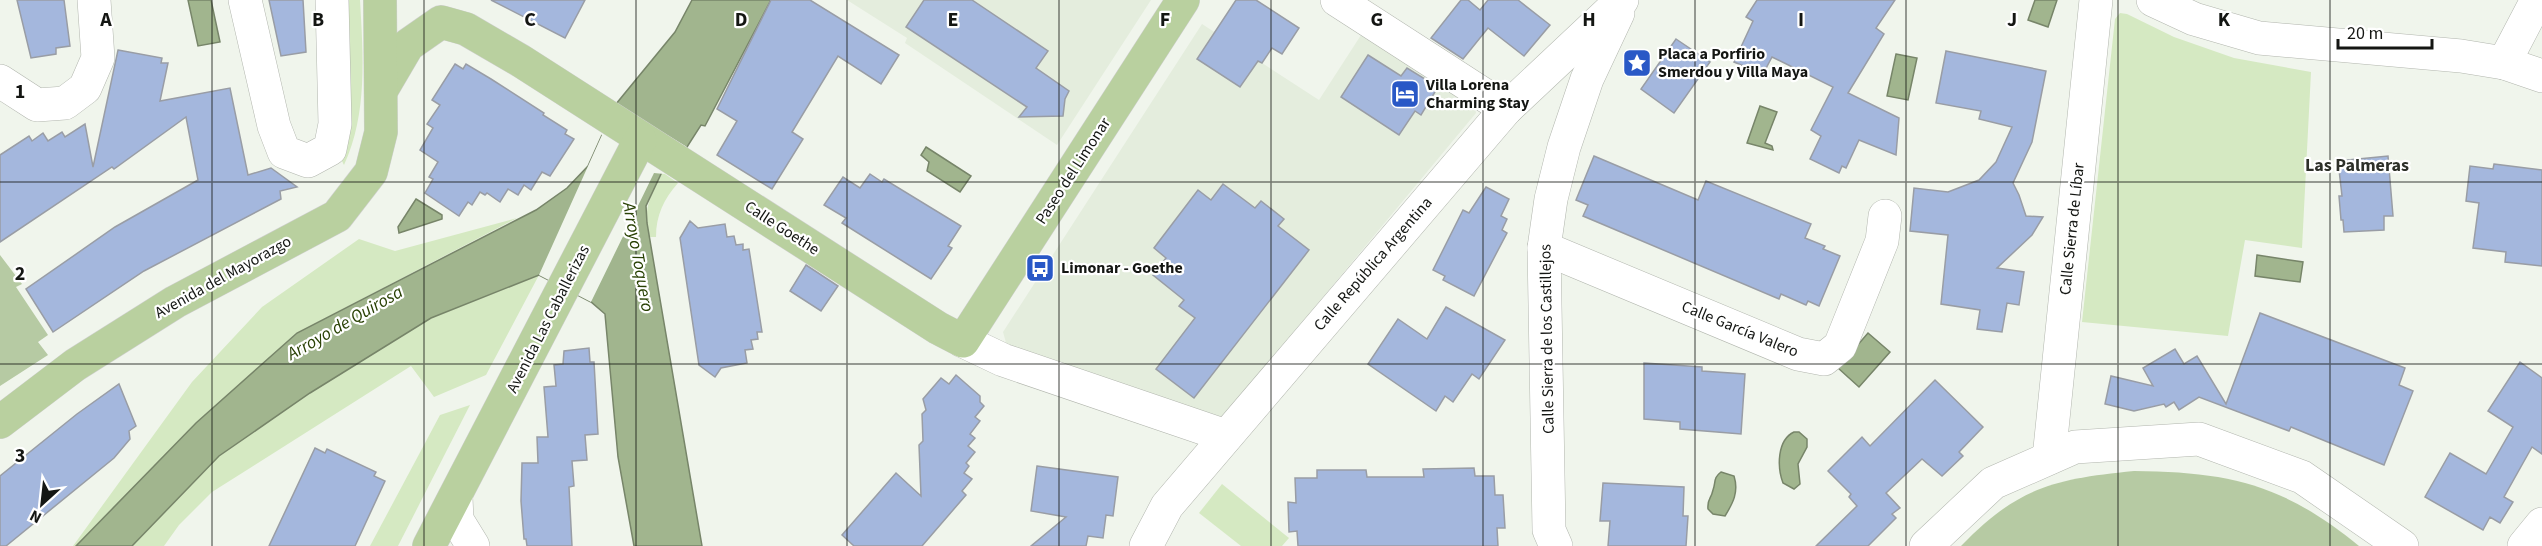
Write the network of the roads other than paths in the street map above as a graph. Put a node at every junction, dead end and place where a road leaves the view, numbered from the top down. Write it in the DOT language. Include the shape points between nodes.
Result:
graph roads {
  1 [pos="94,0"];
  2 [pos="245,0"];
  3 [pos="332,0"];
  4 [pos="380,0"];
  5 [pos="1183,0"];
  6 [pos="1337,0"];
  7 [pos="1623,0"];
  8 [pos="2096,0"];
  9 [pos="2153,0"];
  10 [pos="2537,0"];
  11 [pos="2504,63"];
  12 [pos="2542,76"];
  13 [pos="0,81"];
  14 [pos="381,91"];
  15 [pos="1506,109"];
  16 [pos="640,140"];
  17 [pos="1885,216"];
  18 [pos="1544,248"];
  19 [pos="963,341"];
  20 [pos="0,422"];
  21 [pos="1226,436"];
  22 [pos="2049,458"];
  23 [pos="456,498"];
  24 [pos="2542,524"];
  25 [pos="429,546"];
  26 [pos="473,546"];
  27 [pos="1146,546"];
  28 [pos="1556,546"];
  29 [pos="1926,546"];
  30 [pos="2403,546"];
  31 [pos="2524,546"];
  1 -- 13 [label="street" via="98,58 85,88 65,103 37,105"];
  2 -- 3 [label="street" via="274,126 284,152 308,161 330,149 334,124"];
  4 -- 14 [label="main road, Avenida del Mayorazgo"];
  5 -- 19 [label="main road, Paseo del Limonar"];
  6 -- 15 [label="street"];
  7 -- 15 [label="street, Calle República Argentina"];
  7 -- 18 [label="street, Calle Sierra de los Castillejos" via="1587,79 1564,147"];
  8 -- 22 [label="street, Calle Sierra de Líbar"];
  9 -- 11 [label="street" via="2194,19 2259,38"];
  10 -- 11 [label="street"];
  11 -- 12 [label="street"];
  14 -- 16 [label="main road, Calle Goethe" via="408,45 441,22 466,29"];
  14 -- 20 [label="main road, Avenida del Mayorazgo" via="381,132 371,172 337,216 176,302 75,365"];
  15 -- 21 [label="street, Calle República Argentina"];
  16 -- 19 [label="main road, Calle Goethe"];
  16 -- 23 [label="main road, Avenida Las Caballerizas"];
  17 -- 18 [label="street, Calle García Valero" via="1882,241 1839,346 1824,359 1798,354"];
  18 -- 28 [label="street, Calle Sierra de los Castillejos" via="1549,530"];
  19 -- 21 [label="street, Calle Goethe" via="1003,360"];
  21 -- 27 [label="street, Calle República Argentina" via="1167,506"];
  22 -- 29 [label="street" via="1993,483"];
  22 -- 30 [label="street" via="2075,447 2199,439 2302,477"];
  23 -- 25 [label="main road, Avenida Las Caballerizas"];
  23 -- 26 [label="street" via="457,520"];
  24 -- 31 [label="street"];
}
